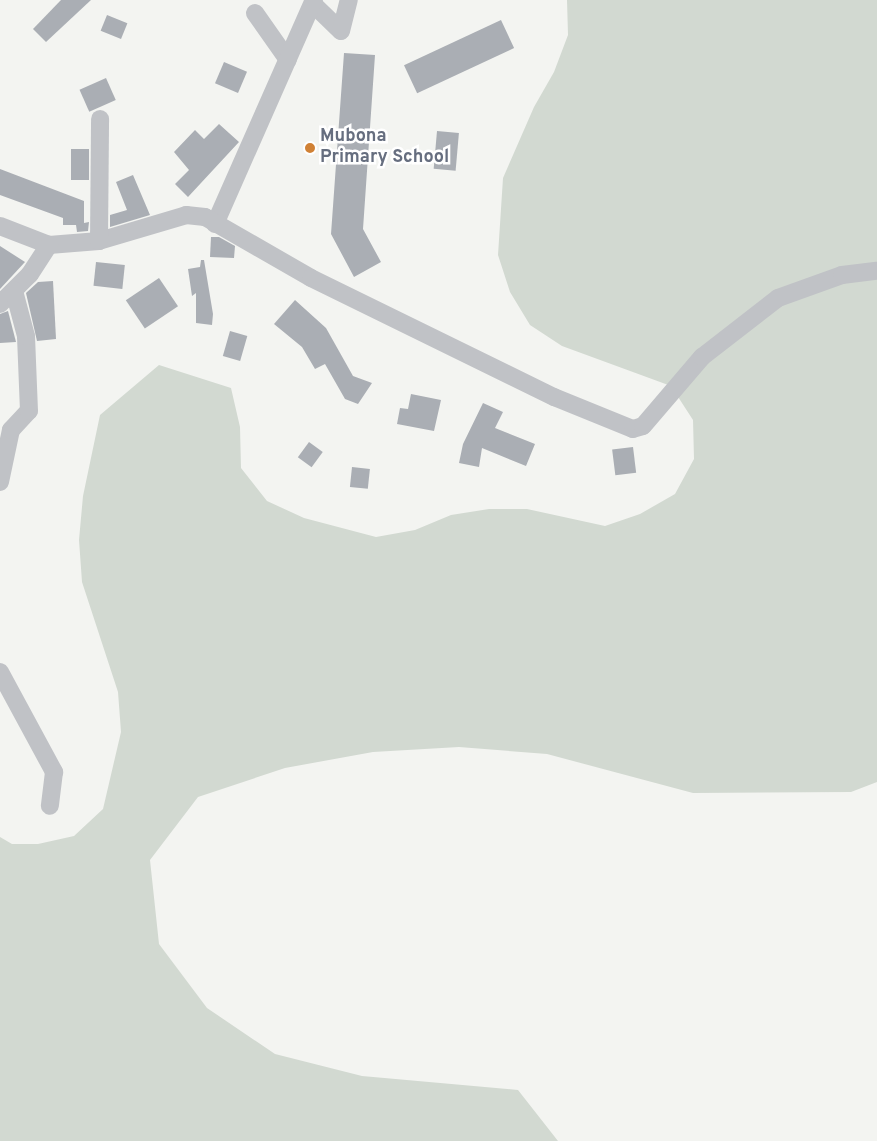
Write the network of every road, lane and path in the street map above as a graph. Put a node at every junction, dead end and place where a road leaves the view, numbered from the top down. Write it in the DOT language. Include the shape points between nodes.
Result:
graph roads {
  1 [pos="349,0"];
  2 [pos="314,2"];
  3 [pos="255,13"];
  4 [pos="288,60"];
  5 [pos="100,119"];
  6 [pos="215,224"];
  7 [pos="0,226"];
  8 [pos="99,241"];
  9 [pos="49,245"];
  10 [pos="877,271"];
  11 [pos="14,291"];
  12 [pos="0,304"];
  13 [pos="0,482"];
  14 [pos="0,672"];
  15 [pos="50,806"];
  1 -- 2 [label="street" via="341,31"];
  2 -- 4 [label="street"];
  3 -- 4 [label="street"];
  4 -- 6 [label="street"];
  5 -- 8 [label="street"];
  6 -- 8 [label="street" via="206,217 186,215"];
  6 -- 10 [label="street" via="310,278 584,411 633,429 643,426 702,357 778,298 842,275"];
  7 -- 9 [label="street"];
  8 -- 9 [label="street"];
  9 -- 11 [label="street"];
  11 -- 12 [label="street"];
  11 -- 13 [label="street" via="26,336 29,411 11,430"];
  14 -- 15 [label="street" via="54,772"];
}
